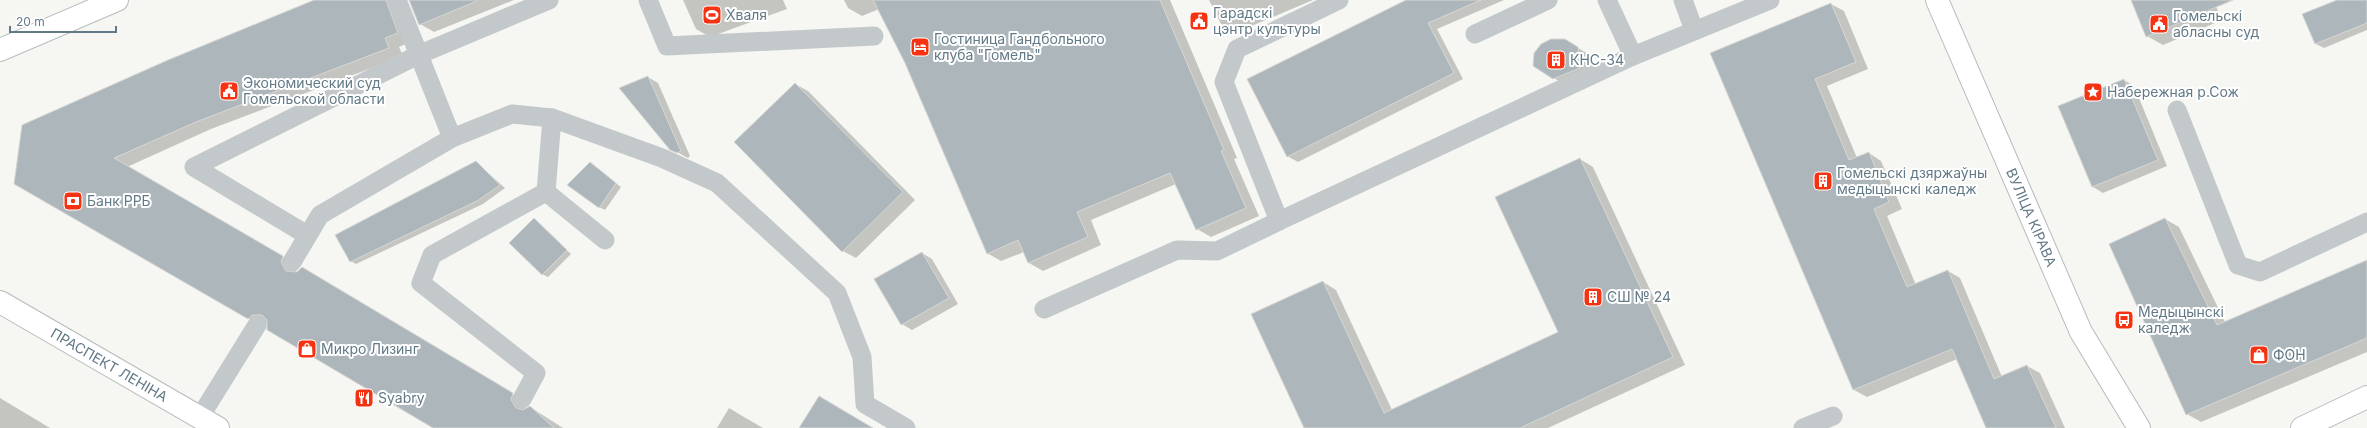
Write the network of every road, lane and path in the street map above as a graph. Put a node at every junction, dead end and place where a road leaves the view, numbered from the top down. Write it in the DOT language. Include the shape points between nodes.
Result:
graph roads {
  1 [pos="117,0"];
  2 [pos="397,0"];
  3 [pos="549,0"];
  4 [pos="648,0"];
  5 [pos="1339,0"];
  6 [pos="1548,0"];
  7 [pos="1607,0"];
  8 [pos="1683,0"];
  9 [pos="1770,0"];
  10 [pos="1937,0"];
  11 [pos="1694,30"];
  12 [pos="1475,34"];
  13 [pos="874,36"];
  14 [pos="0,50"];
  15 [pos="418,55"];
  16 [pos="1633,56"];
  17 [pos="2176,110"];
  18 [pos="552,118"];
  19 [pos="452,138"];
  20 [pos="546,192"];
  21 [pos="1280,221"];
  22 [pos="2367,222"];
  23 [pos="307,234"];
  24 [pos="605,240"];
  25 [pos="292,262"];
  26 [pos="0,302"];
  27 [pos="1044,309"];
  28 [pos="256,324"];
  29 [pos="2367,397"];
  30 [pos="522,399"];
  31 [pos="1833,416"];
  32 [pos="209,422"];
  33 [pos="906,428"];
  34 [pos="1803,428"];
  35 [pos="2139,428"];
  36 [pos="2302,428"];
  1 -- 14 [label="main road"];
  2 -- 15 [label="lane"];
  3 -- 15 [label="lane"];
  4 -- 13 [label="lane" via="667,46"];
  5 -- 21 [label="lane" via="1237,49 1224,82"];
  6 -- 12 [label="lane"];
  7 -- 16 [label="lane"];
  8 -- 11 [label="lane"];
  9 -- 11 [label="lane"];
  10 -- 35 [label="main road, ВУЛІЦА КІРАВА" via="2081,332"];
  11 -- 16 [label="lane"];
  15 -- 19 [label="lane"];
  15 -- 23 [label="lane" via="194,167"];
  16 -- 21 [label="lane"];
  17 -- 22 [label="lane" via="2238,265 2260,272"];
  18 -- 19 [label="lane" via="512,114"];
  18 -- 20 [label="lane"];
  18 -- 33 [label="lane" via="662,158 716,183 837,293 862,358 866,404"];
  19 -- 23 [label="lane" via="320,215"];
  20 -- 24 [label="lane"];
  20 -- 30 [label="lane" via="432,255 421,283 536,373"];
  21 -- 27 [label="lane" via="1217,251 1177,250"];
  23 -- 25 [label="lane"];
  26 -- 32 [label="main road, ПРАСПЕКТ ЛЕНІНА"];
  28 -- 32 [label="lane"];
  29 -- 36 [label="main road"];
  31 -- 34 [label="lane"];
}
